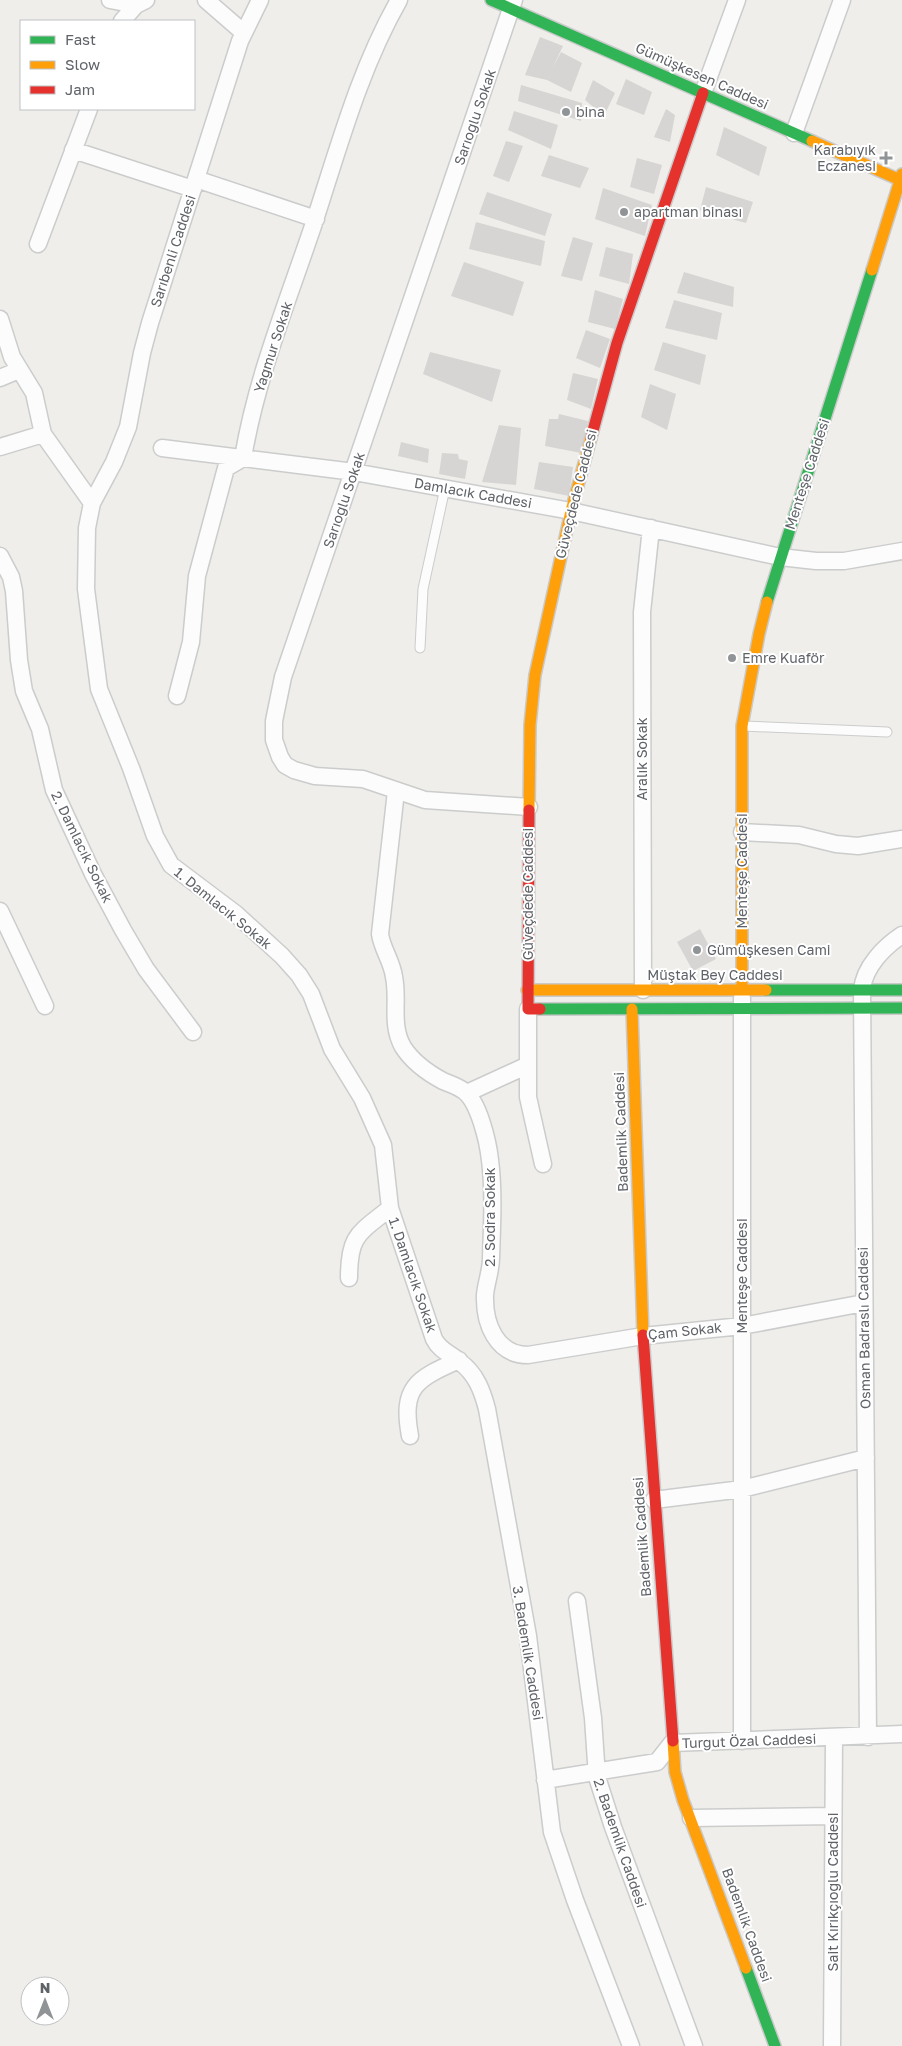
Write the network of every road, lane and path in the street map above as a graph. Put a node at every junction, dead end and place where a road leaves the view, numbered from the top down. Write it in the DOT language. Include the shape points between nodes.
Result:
graph roads {
  1 [pos="110,0"];
  2 [pos="206,0"];
  3 [pos="260,0"];
  4 [pos="399,0"];
  5 [pos="491,0"];
  6 [pos="736,0"];
  7 [pos="842,0"];
  8 [pos="141,3"];
  9 [pos="513,5"];
  10 [pos="123,20"];
  11 [pos="244,33"];
  12 [pos="703,93"];
  13 [pos="89,110"];
  14 [pos="794,133"];
  15 [pos="73,150"];
  16 [pos="901,178"];
  17 [pos="194,184"];
  18 [pos="316,219"];
  19 [pos="38,244"];
  20 [pos="0,319"];
  21 [pos="19,370"];
  22 [pos="0,378"];
  23 [pos="42,434"];
  24 [pos="0,447"];
  25 [pos="162,448"];
  26 [pos="244,458"];
  27 [pos="354,472"];
  28 [pos="445,488"];
  29 [pos="92,503"];
  30 [pos="571,511"];
  31 [pos="651,528"];
  32 [pos="902,551"];
  33 [pos="0,556"];
  34 [pos="780,557"];
  35 [pos="420,648"];
  36 [pos="177,696"];
  37 [pos="742,726"];
  38 [pos="887,732"];
  39 [pos="396,791"];
  40 [pos="529,807"];
  41 [pos="742,832"];
  42 [pos="902,839"];
  43 [pos="0,911"];
  44 [pos="902,935"];
  45 [pos="527,990"];
  46 [pos="642,990"];
  47 [pos="742,990"];
  48 [pos="862,990"];
  49 [pos="902,990"];
  50 [pos="46,1006"];
  51 [pos="861,1008"];
  52 [pos="902,1008"];
  53 [pos="528,1009"];
  54 [pos="632,1009"];
  55 [pos="742,1009"];
  56 [pos="193,1032"];
  57 [pos="528,1065"];
  58 [pos="466,1093"];
  59 [pos="542,1164"];
  60 [pos="390,1208"];
  61 [pos="349,1278"];
  62 [pos="864,1303"];
  63 [pos="742,1326"];
  64 [pos="643,1336"];
  65 [pos="535,1354"];
  66 [pos="458,1360"];
  67 [pos="410,1436"];
  68 [pos="866,1458"];
  69 [pos="742,1489"];
  70 [pos="654,1500"];
  71 [pos="577,1602"];
  72 [pos="902,1734"];
  73 [pos="868,1737"];
  74 [pos="834,1738"];
  75 [pos="742,1741"];
  76 [pos="672,1743"];
  77 [pos="596,1772"];
  78 [pos="546,1780"];
  79 [pos="833,1816"];
  80 [pos="691,1818"];
  81 [pos="631,2046"];
  82 [pos="694,2046"];
  83 [pos="775,2046"];
  84 [pos="832,2046"];
  1 -- 8 [label="street"];
  2 -- 11 [label="street"];
  3 -- 11 [label="street, Sarıbenli Caddesi"];
  4 -- 18 [label="street, Yağmur Sokak" via="361,82"];
  5 -- 9 [label="street, Gümüşkesen Caddesi"];
  6 -- 12 [label="street, Güveçdede Caddesi"];
  7 -- 14 [label="street"];
  8 -- 10 [label="street"];
  9 -- 12 [label="street, Gümüşkesen Caddesi"];
  9 -- 27 [label="street, Sarıoğlu Sokak"];
  11 -- 17 [label="street, Sarıbenli Caddesi"];
  12 -- 14 [label="street, Gümüşkesen Caddesi"];
  12 -- 30 [label="street, Güveçdede Caddesi" via="617,343"];
  13 -- 15 [label="street"];
  14 -- 16 [label="street, Gümüşkesen Caddesi"];
  15 -- 17 [label="street"];
  15 -- 19 [label="street"];
  16 -- 34 [label="street, Menteşe Caddesi"];
  17 -- 18 [label="street"];
  17 -- 29 [label="street, Sarıbenli Caddesi" via="145,340 128,427"];
  18 -- 26 [label="street, Yağmur Sokak" via="254,405"];
  20 -- 21 [label="street"];
  21 -- 22 [label="street"];
  21 -- 23 [label="street" via="34,392"];
  23 -- 24 [label="street"];
  23 -- 29 [label="street"];
  25 -- 26 [label="street, Damlacık Caddesi"];
  26 -- 27 [label="street, Damlacık Caddesi"];
  26 -- 36 [label="street" via="226,468 198,576 191,642"];
  27 -- 28 [label="street, Damlacık Caddesi"];
  27 -- 39 [label="street, Sarıoğlu Sokak" via="283,677 274,721 274,740 280,757 294,770 315,776 363,779"];
  28 -- 30 [label="street, Damlacık Caddesi"];
  28 -- 35 [label="lane" via="423,589"];
  29 -- 60 [label="street, 1. Damlacık Sokak" via="85,558 96,676 156,836 165,856 178,872 242,920 282,956 306,987 332,1048 362,1098 382,1145"];
  30 -- 31 [label="street, Damlacık Caddesi"];
  30 -- 40 [label="street, Güveçdede Caddesi" via="535,675 530,725"];
  31 -- 34 [label="street, Damlacık Caddesi"];
  31 -- 46 [label="street, Aralık Sokak" via="642,612"];
  32 -- 34 [label="street, Damlacık Caddesi" via="844,561"];
  33 -- 56 [label="street, 2. Damlacık Sokak" via="14,590 24,692 40,729 54,790 123,930 146,969"];
  34 -- 37 [label="street, Menteşe Caddesi" via="759,634"];
  37 -- 38 [label="lane"];
  37 -- 41 [label="street, Menteşe Caddesi"];
  39 -- 40 [label="street, Sarıoğlu Sokak" via="431,800"];
  39 -- 58 [label="street" via="380,934 392,962 398,1036 411,1058"];
  40 -- 45 [label="street, Güveçdede Caddesi"];
  41 -- 42 [label="street" via="799,835 858,846"];
  41 -- 47 [label="street, Menteşe Caddesi"];
  43 -- 50 [label="street"];
  44 -- 48 [label="street, Osman Badraslı Caddesi" via="871,964"];
  45 -- 46 [label="street, Müştak Bey Caddesi"];
  45 -- 53 [label="street, Güveçdede Caddesi"];
  46 -- 47 [label="street, Müştak Bey Caddesi"];
  47 -- 48 [label="street, Müştak Bey Caddesi"];
  47 -- 55 [label="street, Menteşe Caddesi"];
  48 -- 49 [label="street, Müştak Bey Caddesi"];
  48 -- 51 [label="street, Osman Badraslı Caddesi"];
  51 -- 52 [label="street"];
  51 -- 55 [label="street"];
  51 -- 62 [label="street, Osman Badraslı Caddesi"];
  53 -- 54 [label="street"];
  53 -- 57 [label="street"];
  54 -- 55 [label="street"];
  54 -- 64 [label="street, Bademlik Caddesi"];
  55 -- 63 [label="street, Menteşe Caddesi"];
  57 -- 58 [label="street"];
  57 -- 59 [label="street" via="528,1097"];
  58 -- 65 [label="street, 2. Sodra Sokak" via="482,1125 492,1176 491,1262 485,1294 486,1316 496,1340 508,1350 520,1355"];
  60 -- 61 [label="street, 1. Damlacık Sokak" via="354,1239 349,1257"];
  60 -- 66 [label="street, 1. Damlacık Sokak" via="434,1338 440,1349"];
  62 -- 63 [label="street, Çam Sokak"];
  62 -- 68 [label="street, Osman Badraslı Caddesi"];
  63 -- 64 [label="street, Çam Sokak"];
  63 -- 69 [label="street, Menteşe Caddesi"];
  64 -- 65 [label="street, Çam Sokak"];
  64 -- 70 [label="street, Bademlik Caddesi"];
  66 -- 67 [label="street" via="437,1370 412,1390 407,1403"];
  66 -- 78 [label="street, 3. Bademlik Caddesi" via="477,1381 487,1409 528,1636"];
  68 -- 69 [label="street"];
  68 -- 73 [label="street, Osman Badraslı Caddesi"];
  69 -- 70 [label="street"];
  69 -- 75 [label="street, Menteşe Caddesi"];
  70 -- 76 [label="street, Bademlik Caddesi"];
  71 -- 77 [label="street, 2. Bademlik Caddesi"];
  72 -- 73 [label="street, Turgut Özal Caddesi"];
  73 -- 74 [label="street, Turgut Özal Caddesi"];
  74 -- 75 [label="street, Turgut Özal Caddesi"];
  74 -- 79 [label="street, Sait Kırıkçıoğlu Caddesi"];
  75 -- 76 [label="street, Turgut Özal Caddesi"];
  76 -- 77 [label="street, Turgut Özal Caddesi" via="657,1762"];
  76 -- 80 [label="street, Bademlik Caddesi" via="678,1784"];
  77 -- 78 [label="street, Turgut Özal Caddesi"];
  77 -- 82 [label="street, 2. Bademlik Caddesi" via="613,1827"];
  78 -- 81 [label="street, 3. Bademlik Caddesi" via="556,1843"];
  79 -- 80 [label="street"];
  79 -- 84 [label="street, Sait Kırıkçıoğlu Caddesi"];
  80 -- 83 [label="street, Bademlik Caddesi"];
}
